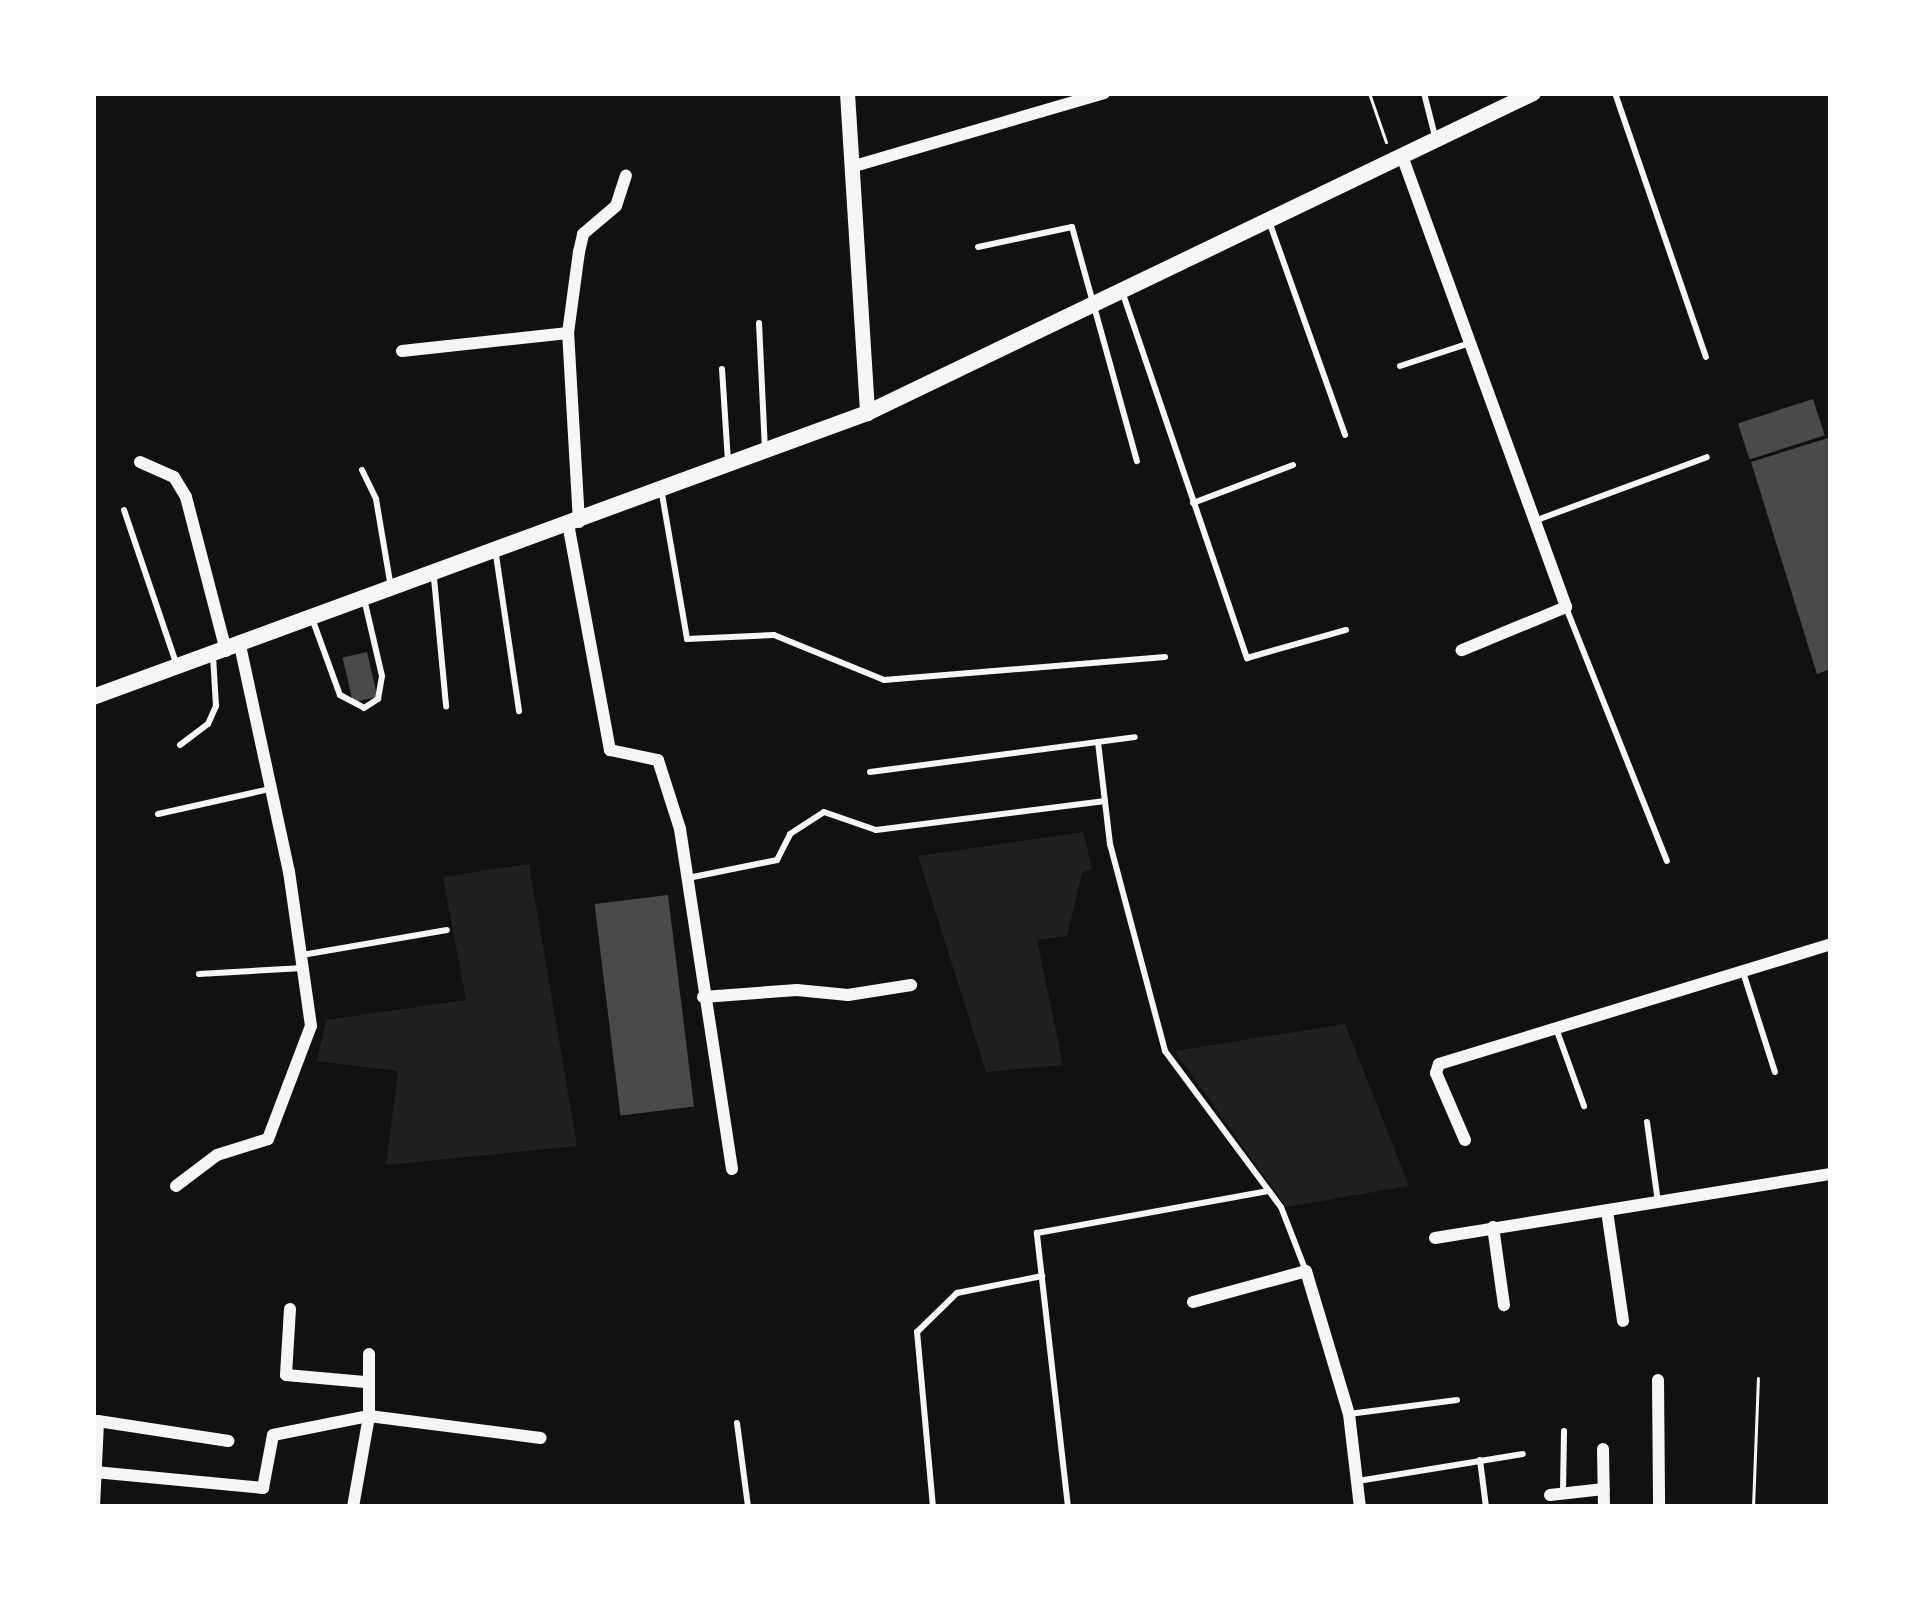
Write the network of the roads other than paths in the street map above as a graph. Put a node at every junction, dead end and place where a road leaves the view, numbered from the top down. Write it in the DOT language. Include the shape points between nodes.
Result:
graph roads {
  1 [pos="847,93"];
  2 [pos="1104,93"];
  3 [pos="1424,93"];
  4 [pos="1533,93"];
  5 [pos="1615,93"];
  6 [pos="1437,140"];
  7 [pos="1398,158"];
  8 [pos="851,166"];
  9 [pos="626,176"];
  10 [pos="1268,220"];
  11 [pos="978,247"];
  12 [pos="1122,290"];
  13 [pos="1094,304"];
  14 [pos="759,323"];
  15 [pos="568,334"];
  16 [pos="1470,343"];
  17 [pos="402,351"];
  18 [pos="1706,357"];
  19 [pos="1400,366"];
  20 [pos="722,369"];
  21 [pos="867,413"];
  22 [pos="1345,435"];
  23 [pos="765,453"];
  24 [pos="1708,457"];
  25 [pos="1137,461"];
  26 [pos="140,462"];
  27 [pos="1293,465"];
  28 [pos="729,467"];
  29 [pos="362,470"];
  30 [pos="662,494"];
  31 [pos="1193,503"];
  32 [pos="124,510"];
  33 [pos="1534,522"];
  34 [pos="574,527"];
  35 [pos="496,555"];
  36 [pos="434,578"];
  37 [pos="393,593"];
  38 [pos="365,603"];
  39 [pos="1566,607"];
  40 [pos="314,621"];
  41 [pos="1346,631"];
  42 [pos="1462,650"];
  43 [pos="226,651"];
  44 [pos="1165,656"];
  45 [pos="178,668"];
  46 [pos="93,697"];
  47 [pos="446,706"];
  48 [pos="519,711"];
  49 [pos="1135,737"];
  50 [pos="1098,742"];
  51 [pos="180,745"];
  52 [pos="870,772"];
  53 [pos="270,789"];
  54 [pos="1105,801"];
  55 [pos="158,814"];
  56 [pos="1667,861"];
  57 [pos="686,878"];
  58 [pos="447,930"];
  59 [pos="1831,944"];
  60 [pos="303,961"];
  61 [pos="1743,973"];
  62 [pos="199,974"];
  63 [pos="910,986"];
  64 [pos="703,997"];
  65 [pos="1555,1027"];
  66 [pos="1775,1072"];
  67 [pos="1584,1106"];
  68 [pos="1647,1121"];
  69 [pos="1465,1140"];
  70 [pos="732,1169"];
  71 [pos="1831,1174"];
  72 [pos="176,1186"];
  73 [pos="1270,1191"];
  74 [pos="1658,1202"];
  75 [pos="1607,1211"];
  76 [pos="1493,1227"];
  77 [pos="1435,1238"];
  78 [pos="1306,1271"];
  79 [pos="1042,1276"];
  80 [pos="1192,1302"];
  81 [pos="1504,1306"];
  82 [pos="290,1309"];
  83 [pos="1624,1321"];
  84 [pos="369,1354"];
  85 [pos="1658,1380"];
  86 [pos="365,1382"];
  87 [pos="1457,1400"];
  88 [pos="1349,1414"];
  89 [pos="369,1416"];
  90 [pos="737,1423"];
  91 [pos="1564,1431"];
  92 [pos="541,1438"];
  93 [pos="228,1441"];
  94 [pos="1603,1449"];
  95 [pos="1523,1454"];
  96 [pos="1480,1460"];
  97 [pos="95,1472"];
  98 [pos="1358,1481"];
  99 [pos="1604,1489"];
  100 [pos="1557,1494"];
  101 [pos="94,1507"];
  102 [pos="352,1507"];
  103 [pos="748,1507"];
  104 [pos="933,1507"];
  105 [pos="1068,1507"];
  106 [pos="1360,1507"];
  107 [pos="1486,1507"];
  108 [pos="1604,1507"];
  109 [pos="1659,1507"];
  1 -- 8 [label="street"];
  2 -- 8 [label="street"];
  3 -- 6 [label="lane"];
  4 -- 6 [label="main road"];
  5 -- 18 [label="lane"];
  6 -- 7 [label="main road"];
  7 -- 10 [label="main road"];
  7 -- 16 [label="street"];
  8 -- 21 [label="street"];
  9 -- 15 [label="street" via="616,206 581,240"];
  10 -- 12 [label="main road"];
  10 -- 22 [label="lane"];
  11 -- 13 [label="lane" via="1072,227"];
  12 -- 13 [label="main road"];
  12 -- 31 [label="lane"];
  13 -- 21 [label="main road"];
  13 -- 25 [label="lane"];
  14 -- 23 [label="lane"];
  15 -- 17 [label="street"];
  15 -- 34 [label="street"];
  16 -- 19 [label="lane"];
  16 -- 33 [label="street"];
  20 -- 28 [label="lane"];
  21 -- 23 [label="main road"];
  23 -- 28 [label="main road"];
  24 -- 33 [label="lane"];
  26 -- 43 [label="street" via="174,477 186,497"];
  27 -- 31 [label="lane"];
  28 -- 30 [label="main road"];
  29 -- 37 [label="lane" via="376,500"];
  30 -- 34 [label="main road"];
  30 -- 44 [label="lane" via="687,639 774,635 884,680"];
  31 -- 41 [label="lane" via="1247,658"];
  32 -- 45 [label="lane"];
  33 -- 39 [label="street"];
  34 -- 35 [label="main road"];
  34 -- 57 [label="street" via="610,750 658,760"];
  35 -- 36 [label="main road"];
  35 -- 48 [label="lane"];
  36 -- 37 [label="main road"];
  36 -- 47 [label="lane"];
  37 -- 38 [label="main road"];
  38 -- 40 [label="main road"];
  38 -- 40 [label="lane" via="382,676 378,699 364,707 340,695"];
  39 -- 42 [label="street"];
  39 -- 56 [label="lane"];
  40 -- 43 [label="main road"];
  43 -- 45 [label="main road"];
  43 -- 51 [label="lane" via="208,724"];
  43 -- 53 [label="street"];
  45 -- 46 [label="main road"];
  49 -- 50 [label="lane"];
  50 -- 52 [label="lane"];
  50 -- 54 [label="lane"];
  53 -- 55 [label="lane"];
  53 -- 60 [label="street"];
  54 -- 57 [label="lane" via="876,830 824,812 790,834 777,860"];
  54 -- 73 [label="lane" via="1165,1051"];
  57 -- 64 [label="street"];
  58 -- 60 [label="lane"];
  59 -- 61 [label="street"];
  60 -- 62 [label="lane"];
  60 -- 72 [label="street" via="311,1026 268,1139 217,1155"];
  61 -- 65 [label="street"];
  61 -- 66 [label="lane"];
  63 -- 64 [label="street"];
  64 -- 70 [label="street"];
  65 -- 67 [label="lane"];
  65 -- 69 [label="street" via="1439,1064"];
  68 -- 74 [label="lane"];
  71 -- 74 [label="street"];
  73 -- 78 [label="lane"];
  73 -- 79 [label="lane" via="1044,1226 1037,1233"];
  74 -- 75 [label="street"];
  75 -- 76 [label="street"];
  75 -- 83 [label="street"];
  76 -- 77 [label="street"];
  76 -- 81 [label="street"];
  78 -- 80 [label="street"];
  78 -- 88 [label="street"];
  79 -- 104 [label="lane" via="957,1293 917,1333"];
  79 -- 105 [label="lane"];
  82 -- 86 [label="street" via="286,1375"];
  84 -- 86 [label="street"];
  85 -- 109 [label="street"];
  86 -- 89 [label="street"];
  87 -- 88 [label="lane"];
  88 -- 98 [label="street"];
  89 -- 92 [label="street"];
  89 -- 97 [label="street" via="273,1435 263,1489"];
  89 -- 102 [label="street"];
  90 -- 103 [label="lane"];
  91 -- 100 [label="lane"];
  93 -- 97 [label="street" via="98,1421"];
  94 -- 99 [label="street"];
  95 -- 96 [label="lane"];
  96 -- 98 [label="lane"];
  96 -- 107 [label="lane"];
  97 -- 101 [label="street"];
  98 -- 106 [label="street"];
  99 -- 100 [label="street"];
  99 -- 108 [label="street"];
}
